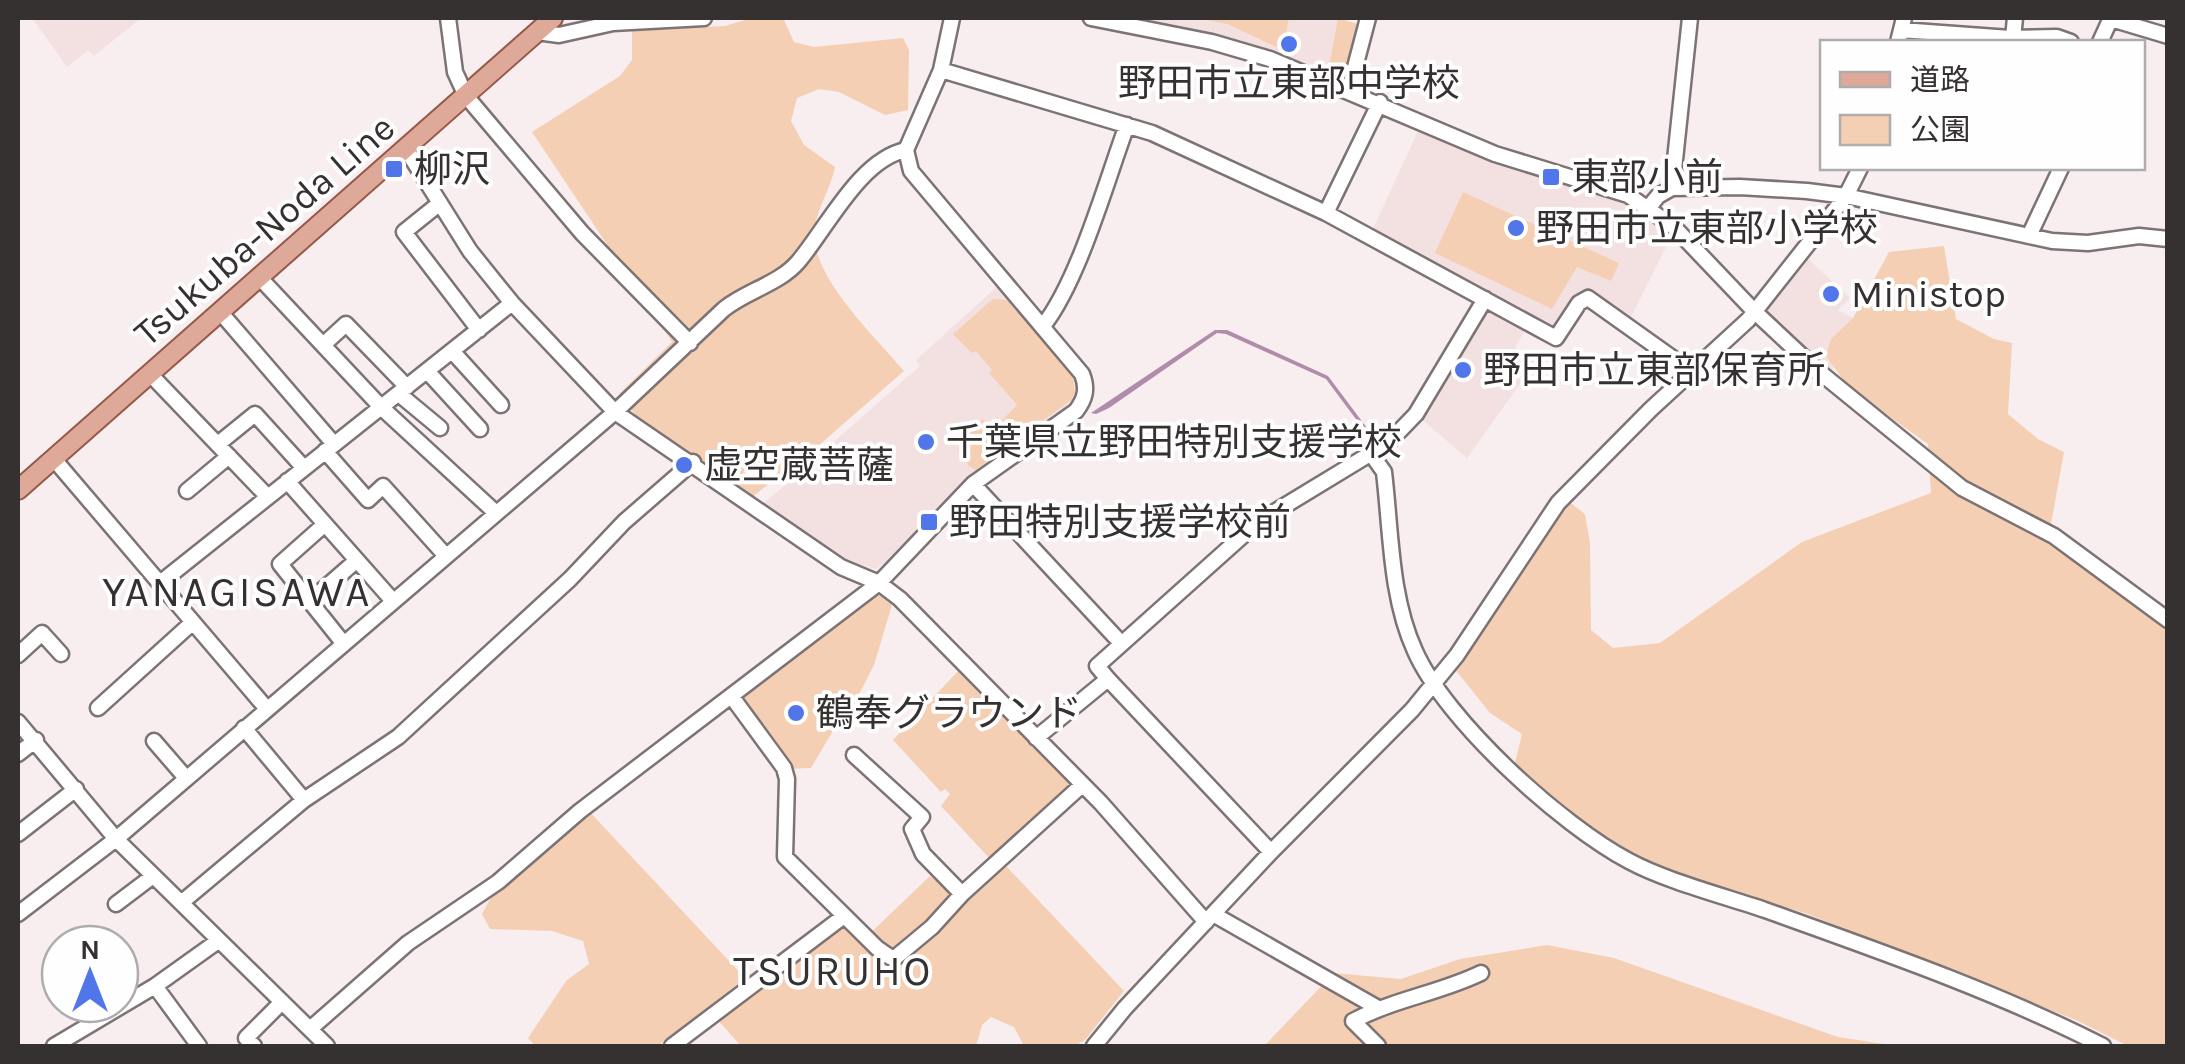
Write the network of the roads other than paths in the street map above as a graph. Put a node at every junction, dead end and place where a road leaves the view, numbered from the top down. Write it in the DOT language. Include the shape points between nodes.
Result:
graph roads {
  1 [pos="448,18"];
  2 [pos="554,18"];
  3 [pos="704,18"];
  4 [pos="952,18"];
  5 [pos="1091,18"];
  6 [pos="1368,18"];
  7 [pos="1690,18"];
  8 [pos="2015,18"];
  9 [pos="2111,18"];
  10 [pos="620,20"];
  11 [pos="1116,20"];
  12 [pos="1901,30"];
  13 [pos="537,32"];
  14 [pos="2168,36"];
  15 [pos="2013,38"];
  16 [pos="2067,40"];
  17 [pos="940,70"];
  18 [pos="1349,90"];
  19 [pos="466,96"];
  20 [pos="1380,102"];
  21 [pos="1126,124"];
  22 [pos="406,150"];
  23 [pos="906,150"];
  24 [pos="1859,170"];
  25 [pos="2059,170"];
  26 [pos="1672,188"];
  27 [pos="1846,196"];
  28 [pos="440,204"];
  29 [pos="1649,207"];
  30 [pos="1326,213"];
  31 [pos="2029,236"];
  32 [pos="2168,240"];
  33 [pos="260,278"];
  34 [pos="1485,299"];
  35 [pos="512,304"];
  36 [pos="1754,311"];
  37 [pos="221,313"];
  38 [pos="1042,326"];
  39 [pos="479,330"];
  40 [pos="690,343"];
  41 [pos="323,345"];
  42 [pos="452,351"];
  43 [pos="428,371"];
  44 [pos="1692,372"];
  45 [pos="150,374"];
  46 [pos="403,391"];
  47 [pos="501,404"];
  48 [pos="382,408"];
  49 [pos="616,412"];
  50 [pos="440,428"];
  51 [pos="480,429"];
  52 [pos="330,448"];
  53 [pos="223,450"];
  54 [pos="1372,455"];
  55 [pos="53,458"];
  56 [pos="693,462"];
  57 [pos="304,468"];
  58 [pos="287,481"];
  59 [pos="973,484"];
  60 [pos="18,490"];
  61 [pos="187,491"];
  62 [pos="268,496"];
  63 [pos="496,513"];
  64 [pos="325,524"];
  65 [pos="446,556"];
  66 [pos="356,560"];
  67 [pos="160,583"];
  68 [pos="879,584"];
  69 [pos="310,601"];
  70 [pos="393,602"];
  71 [pos="2168,620"];
  72 [pos="194,622"];
  73 [pos="1120,642"];
  74 [pos="344,644"];
  75 [pos="61,654"];
  76 [pos="18,655"];
  77 [pos="1108,679"];
  78 [pos="1433,686"];
  79 [pos="732,697"];
  80 [pos="98,708"];
  81 [pos="267,709"];
  82 [pos="18,722"];
  83 [pos="244,728"];
  84 [pos="1036,738"];
  85 [pos="36,740"];
  86 [pos="154,741"];
  87 [pos="18,754"];
  88 [pos="854,755"];
  89 [pos="186,778"];
  90 [pos="1082,786"];
  91 [pos="76,788"];
  92 [pos="304,800"];
  93 [pos="18,834"];
  94 [pos="116,839"];
  95 [pos="1271,852"];
  96 [pos="153,876"];
  97 [pos="962,894"];
  98 [pos="180,903"];
  99 [pos="116,904"];
  100 [pos="18,914"];
  101 [pos="844,916"];
  102 [pos="1209,918"];
  103 [pos="218,940"];
  104 [pos="1481,973"];
  105 [pos="154,986"];
  106 [pos="282,1002"];
  107 [pos="1378,1008"];
  108 [pos="310,1029"];
  109 [pos="64,1044"];
  110 [pos="1100,1044"];
  111 [pos="199,1046"];
  112 [pos="254,1046"];
  113 [pos="328,1046"];
  114 [pos="672,1046"];
  115 [pos="1378,1046"];
  116 [pos="2103,1046"];
  1 -- 19 [label="street"];
  2 -- 13 [label="main road, Tsukuba-Noda Line"];
  3 -- 10 [label="street"];
  4 -- 17 [label="street"];
  5 -- 11 [label="street"];
  6 -- 18 [label="street"];
  7 -- 26 [label="street"];
  8 -- 15 [label="street"];
  9 -- 14 [label="street"];
  10 -- 13 [label="street" via="560,35"];
  11 -- 18 [label="street" via="1238,49"];
  12 -- 15 [label="street"];
  13 -- 19 [label="main road, Tsukuba-Noda Line"];
  15 -- 16 [label="street"];
  17 -- 21 [label="street"];
  17 -- 23 [label="street"];
  18 -- 20 [label="street"];
  19 -- 22 [label="main road, Tsukuba-Noda Line"];
  19 -- 40 [label="street" via="582,233"];
  20 -- 29 [label="street" via="1495,154 1592,182"];
  20 -- 30 [label="street"];
  21 -- 30 [label="street"];
  21 -- 38 [label="street" via="1090,226"];
  22 -- 28 [label="street"];
  22 -- 33 [label="main road, Tsukuba-Noda Line"];
  23 -- 38 [label="street" via="911,170"];
  23 -- 40 [label="street" via="884,157 796,264 741,295"];
  24 -- 27 [label="street"];
  25 -- 31 [label="street"];
  26 -- 27 [label="street"];
  26 -- 29 [label="street"];
  27 -- 31 [label="street"];
  27 -- 36 [label="street"];
  28 -- 35 [label="street"];
  28 -- 39 [label="street" via="404,232"];
  29 -- 36 [label="street"];
  30 -- 34 [label="street"];
  31 -- 32 [label="street" via="2068,243"];
  33 -- 37 [label="main road, Tsukuba-Noda Line"];
  33 -- 41 [label="street"];
  34 -- 44 [label="street" via="1556,338 1588,298"];
  34 -- 54 [label="street" via="1416,414"];
  35 -- 39 [label="street"];
  35 -- 49 [label="street"];
  36 -- 44 [label="street"];
  36 -- 71 [label="street" via="1962,488 2054,536"];
  37 -- 45 [label="main road, Tsukuba-Noda Line"];
  37 -- 52 [label="street"];
  38 -- 59 [label="street" via="1082,374 1083,402"];
  39 -- 42 [label="street"];
  40 -- 49 [label="street"];
  41 -- 46 [label="street" via="346,324"];
  41 -- 48 [label="street"];
  42 -- 43 [label="street"];
  42 -- 47 [label="street"];
  43 -- 46 [label="street"];
  43 -- 51 [label="street"];
  44 -- 78 [label="street" via="1558,503"];
  45 -- 53 [label="street"];
  45 -- 55 [label="main road, Tsukuba-Noda Line"];
  46 -- 48 [label="street"];
  46 -- 50 [label="street"];
  48 -- 52 [label="street"];
  48 -- 63 [label="street"];
  49 -- 56 [label="street"];
  49 -- 63 [label="street"];
  52 -- 57 [label="street"];
  52 -- 65 [label="street" via="368,500 383,486"];
  53 -- 57 [label="street" via="255,414"];
  53 -- 61 [label="street"];
  53 -- 62 [label="street"];
  54 -- 73 [label="street" via="1258,522"];
  54 -- 78 [label="street" via="1384,472 1402,615"];
  55 -- 60 [label="main road, Tsukuba-Noda Line"];
  55 -- 67 [label="street"];
  56 -- 68 [label="street" via="841,567"];
  56 -- 92 [label="street" via="398,737"];
  57 -- 58 [label="street"];
  58 -- 62 [label="street"];
  58 -- 64 [label="street"];
  59 -- 68 [label="street"];
  59 -- 73 [label="street"];
  62 -- 67 [label="street"];
  63 -- 65 [label="street"];
  64 -- 66 [label="street"];
  64 -- 69 [label="street" via="280,564"];
  65 -- 70 [label="street"];
  66 -- 69 [label="street"];
  66 -- 70 [label="street"];
  67 -- 72 [label="street"];
  68 -- 79 [label="street"];
  68 -- 84 [label="street"];
  69 -- 74 [label="street"];
  70 -- 74 [label="street"];
  72 -- 80 [label="street"];
  72 -- 81 [label="street"];
  73 -- 77 [label="street" via="1097,666"];
  74 -- 81 [label="street"];
  75 -- 76 [label="street" via="42,633"];
  77 -- 84 [label="street"];
  77 -- 95 [label="street"];
  78 -- 95 [label="street"];
  78 -- 116 [label="street" via="1554,811 1630,862 1910,963"];
  79 -- 101 [label="street" via="784,768 784,857"];
  79 -- 108 [label="street" via="498,882 408,943"];
  81 -- 83 [label="street"];
  82 -- 85 [label="street"];
  83 -- 89 [label="street"];
  83 -- 92 [label="street"];
  84 -- 90 [label="street"];
  85 -- 87 [label="street"];
  85 -- 91 [label="street"];
  86 -- 89 [label="street"];
  88 -- 97 [label="street" via="922,817 912,829 924,854"];
  89 -- 94 [label="street"];
  90 -- 97 [label="street"];
  90 -- 102 [label="street"];
  91 -- 93 [label="street"];
  91 -- 94 [label="street"];
  92 -- 98 [label="street"];
  94 -- 96 [label="street"];
  94 -- 100 [label="street"];
  95 -- 102 [label="street"];
  96 -- 98 [label="street"];
  96 -- 99 [label="street"];
  97 -- 101 [label="street" via="896,957"];
  98 -- 103 [label="street"];
  101 -- 114 [label="street"];
  102 -- 107 [label="street"];
  102 -- 110 [label="street"];
  103 -- 105 [label="street"];
  103 -- 106 [label="street"];
  104 -- 107 [label="street"];
  105 -- 109 [label="street"];
  105 -- 111 [label="street"];
  106 -- 108 [label="street"];
  106 -- 112 [label="street" via="246,1038"];
  107 -- 115 [label="street" via="1353,1021"];
  108 -- 113 [label="street"];
}
